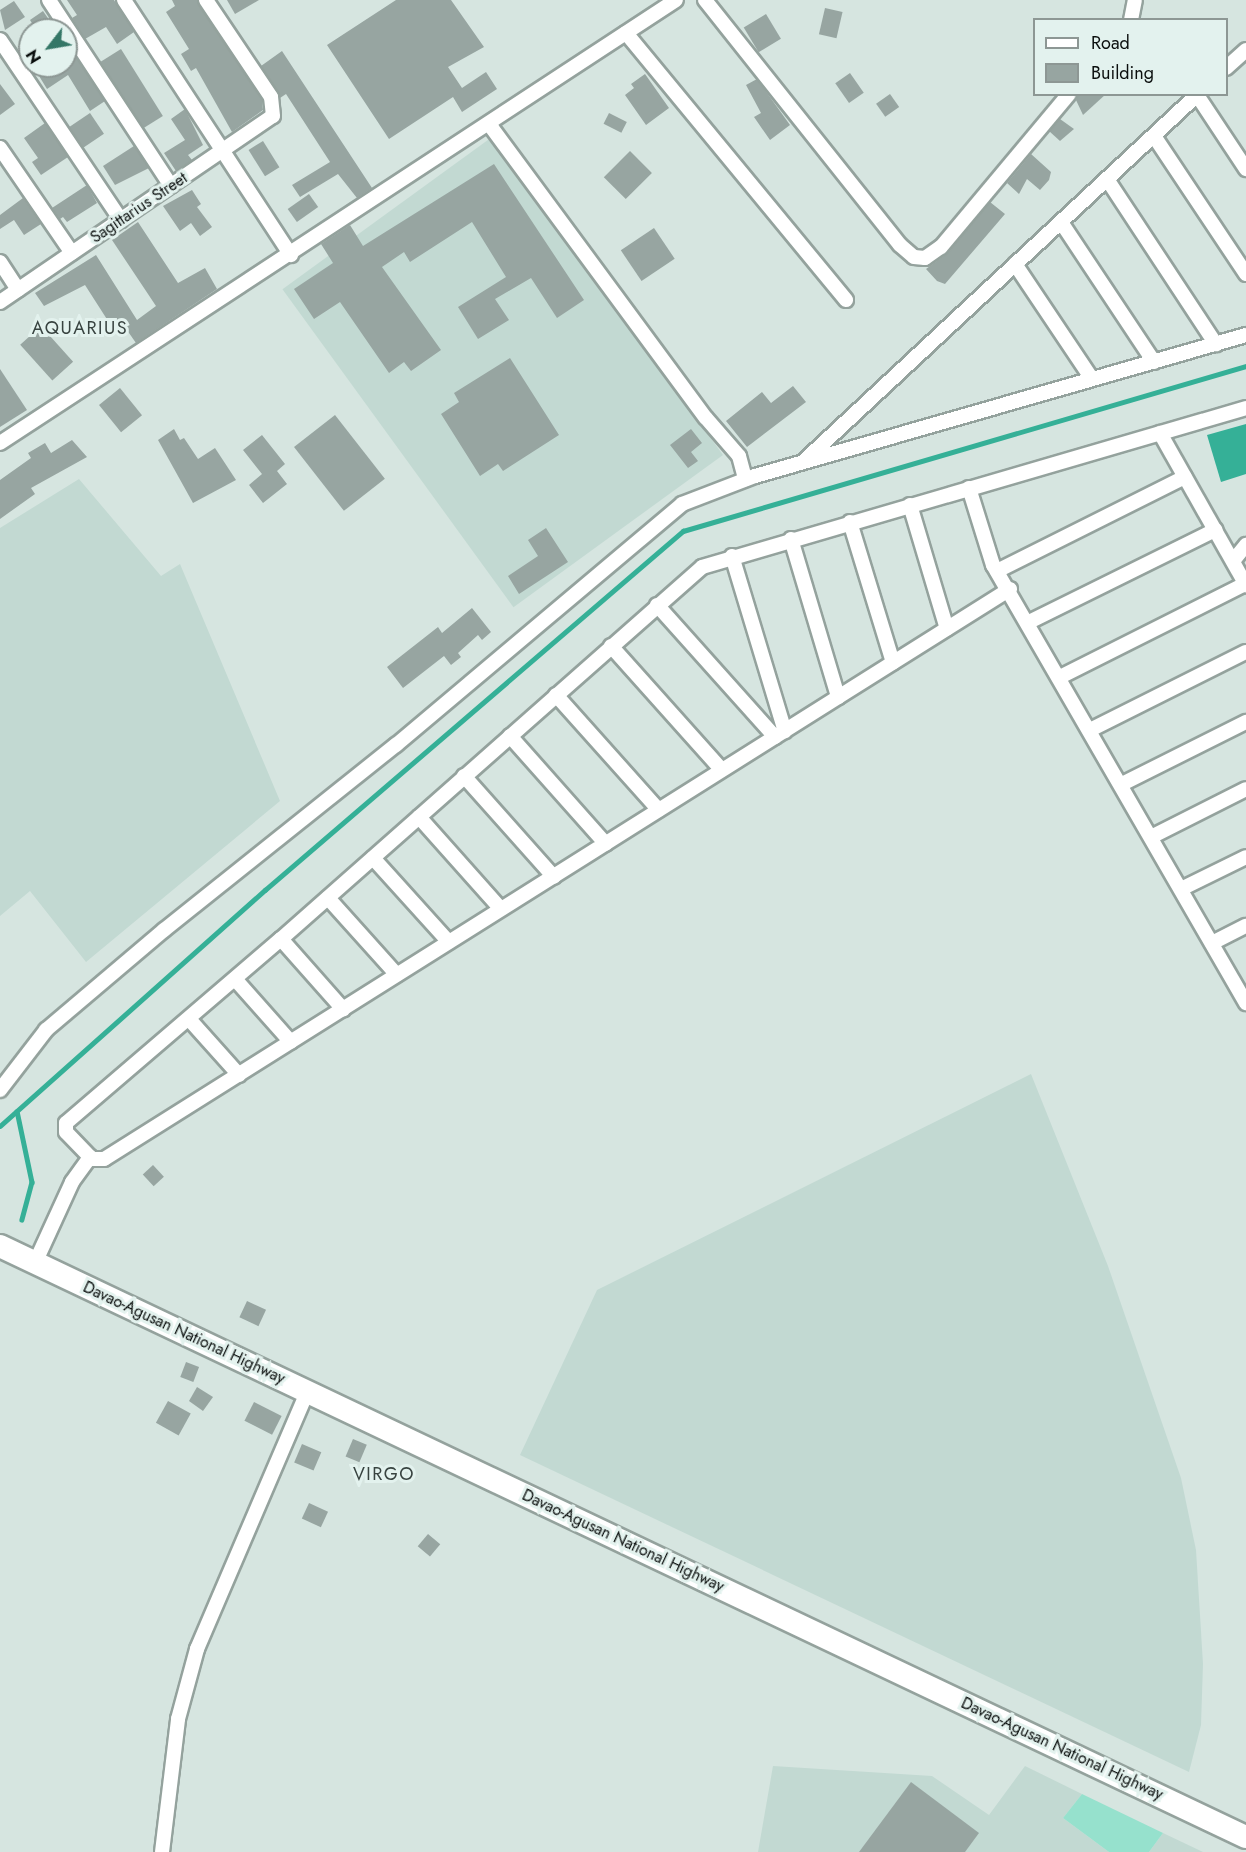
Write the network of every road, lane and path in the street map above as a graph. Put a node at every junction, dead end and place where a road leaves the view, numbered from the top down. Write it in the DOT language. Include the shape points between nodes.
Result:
graph roads {
  1 [pos="49,0"];
  2 [pos="124,0"];
  3 [pos="206,0"];
  4 [pos="676,0"];
  5 [pos="705,0"];
  6 [pos="1136,0"];
  7 [pos="1132,18"];
  8 [pos="626,33"];
  9 [pos="0,40"];
  10 [pos="1245,53"];
  11 [pos="1228,67"];
  12 [pos="1067,96"];
  13 [pos="1197,96"];
  14 [pos="1199,96"];
  15 [pos="489,124"];
  16 [pos="1154,136"];
  17 [pos="0,148"];
  18 [pos="222,151"];
  19 [pos="1246,169"];
  20 [pos="1107,180"];
  21 [pos="171,186"];
  22 [pos="121,220"];
  23 [pos="1061,222"];
  24 [pos="72,253"];
  25 [pos="291,255"];
  26 [pos="0,262"];
  27 [pos="1015,264"];
  28 [pos="1246,274"];
  29 [pos="18,290"];
  30 [pos="846,300"];
  31 [pos="0,302"];
  32 [pos="1246,335"];
  33 [pos="1216,344"];
  34 [pos="1154,362"];
  35 [pos="1092,380"];
  36 [pos="1246,408"];
  37 [pos="1160,433"];
  38 [pos="0,443"];
  39 [pos="802,463"];
  40 [pos="1185,477"];
  41 [pos="745,479"];
  42 [pos="969,488"];
  43 [pos="910,505"];
  44 [pos="850,522"];
  45 [pos="1215,530"];
  46 [pos="791,539"];
  47 [pos="1246,545"];
  48 [pos="732,556"];
  49 [pos="1233,561"];
  50 [pos="997,571"];
  51 [pos="1246,584"];
  52 [pos="1010,589"];
  53 [pos="657,605"];
  54 [pos="1029,622"];
  55 [pos="947,629"];
  56 [pos="611,646"];
  57 [pos="1246,652"];
  58 [pos="893,663"];
  59 [pos="1060,676"];
  60 [pos="556,695"];
  61 [pos="838,697"];
  62 [pos="1246,722"];
  63 [pos="1090,730"];
  64 [pos="780,734"];
  65 [pos="510,736"];
  66 [pos="722,770"];
  67 [pos="464,776"];
  68 [pos="1122,784"];
  69 [pos="1246,789"];
  70 [pos="659,810"];
  71 [pos="419,817"];
  72 [pos="1151,837"];
  73 [pos="606,844"];
  74 [pos="1246,857"];
  75 [pos="373,858"];
  76 [pos="554,877"];
  77 [pos="1181,889"];
  78 [pos="328,898"];
  79 [pos="501,909"];
  80 [pos="1246,926"];
  81 [pos="281,939"];
  82 [pos="449,942"];
  83 [pos="1212,943"];
  84 [pos="397,975"];
  85 [pos="235,979"];
  86 [pos="1246,1003"];
  87 [pos="344,1009"];
  88 [pos="189,1019"];
  89 [pos="291,1042"];
  90 [pos="239,1075"];
  91 [pos="0,1090"];
  92 [pos="90,1157"];
  93 [pos="0,1246"];
  94 [pos="35,1263"];
  95 [pos="307,1392"];
  96 [pos="1246,1837"];
  97 [pos="162,1852"];
  1 -- 21 [label="street"];
  2 -- 18 [label="street"];
  3 -- 18 [label="street, Sagittarius Street" via="271,97 274,111 267,121"];
  4 -- 8 [label="street"];
  5 -- 12 [label="street" via="900,245 914,257 924,258 940,247"];
  6 -- 7 [label="street"];
  8 -- 15 [label="street"];
  8 -- 30 [label="street"];
  9 -- 22 [label="street"];
  10 -- 11 [label="street"];
  13 -- 16 [label="street"];
  14 -- 19 [label="street"];
  15 -- 25 [label="street"];
  15 -- 41 [label="street" via="706,418 735,451"];
  16 -- 20 [label="street"];
  16 -- 28 [label="street"];
  17 -- 24 [label="street"];
  18 -- 21 [label="street, Sagittarius Street"];
  18 -- 25 [label="street"];
  20 -- 23 [label="street"];
  20 -- 33 [label="street"];
  21 -- 22 [label="street, Sagittarius Street"];
  22 -- 24 [label="street, Sagittarius Street"];
  23 -- 27 [label="street"];
  23 -- 34 [label="street"];
  24 -- 29 [label="street, Sagittarius Street"];
  25 -- 38 [label="street"];
  26 -- 29 [label="street"];
  27 -- 35 [label="street"];
  27 -- 39 [label="street"];
  29 -- 31 [label="street, Sagittarius Street"];
  32 -- 33 [label="street"];
  33 -- 34 [label="street"];
  34 -- 35 [label="street"];
  35 -- 39 [label="street"];
  36 -- 37 [label="street"];
  37 -- 40 [label="street"];
  37 -- 42 [label="street"];
  39 -- 41 [label="street"];
  40 -- 45 [label="street"];
  40 -- 50 [label="street"];
  41 -- 91 [label="street" via="698,496 665,516 396,745 164,930 46,1030"];
  42 -- 43 [label="street"];
  42 -- 50 [label="street"];
  43 -- 44 [label="street"];
  43 -- 55 [label="street"];
  44 -- 46 [label="street"];
  44 -- 58 [label="street"];
  45 -- 49 [label="street"];
  45 -- 54 [label="street"];
  46 -- 48 [label="street"];
  46 -- 61 [label="street"];
  47 -- 49 [label="street"];
  48 -- 53 [label="street" via="695,571"];
  48 -- 64 [label="street"];
  49 -- 51 [label="street"];
  50 -- 52 [label="street"];
  51 -- 59 [label="street"];
  52 -- 54 [label="street"];
  52 -- 55 [label="street"];
  53 -- 56 [label="street"];
  53 -- 64 [label="street"];
  54 -- 59 [label="street"];
  55 -- 58 [label="street"];
  56 -- 60 [label="street"];
  56 -- 66 [label="street"];
  57 -- 63 [label="street"];
  58 -- 61 [label="street"];
  59 -- 63 [label="street"];
  60 -- 65 [label="street"];
  60 -- 70 [label="street"];
  61 -- 64 [label="street"];
  62 -- 68 [label="street"];
  63 -- 68 [label="street"];
  64 -- 66 [label="street"];
  65 -- 67 [label="street"];
  65 -- 73 [label="street"];
  66 -- 70 [label="street"];
  67 -- 71 [label="street"];
  67 -- 76 [label="street"];
  68 -- 72 [label="street"];
  69 -- 72 [label="street"];
  70 -- 73 [label="street"];
  71 -- 75 [label="street"];
  71 -- 79 [label="street"];
  72 -- 77 [label="street"];
  73 -- 76 [label="street"];
  74 -- 77 [label="street"];
  75 -- 78 [label="street"];
  75 -- 82 [label="street"];
  76 -- 79 [label="street"];
  77 -- 83 [label="street"];
  78 -- 81 [label="street"];
  78 -- 84 [label="street"];
  79 -- 82 [label="street"];
  80 -- 83 [label="street"];
  81 -- 85 [label="street"];
  81 -- 87 [label="street"];
  82 -- 84 [label="street"];
  83 -- 86 [label="street"];
  84 -- 87 [label="street"];
  85 -- 88 [label="street"];
  85 -- 89 [label="street"];
  87 -- 89 [label="street"];
  88 -- 90 [label="street"];
  88 -- 92 [label="street" via="66,1124 66,1132"];
  89 -- 90 [label="street"];
  90 -- 92 [label="street" via="104,1160"];
  92 -- 94 [label="street" via="72,1182"];
  93 -- 94 [label="highway, Davao-Agusan National Highway"];
  94 -- 95 [label="highway, Davao-Agusan National Highway"];
  95 -- 96 [label="highway, Davao-Agusan National Highway"];
  95 -- 97 [label="street" via="197,1649 178,1719"];
}
